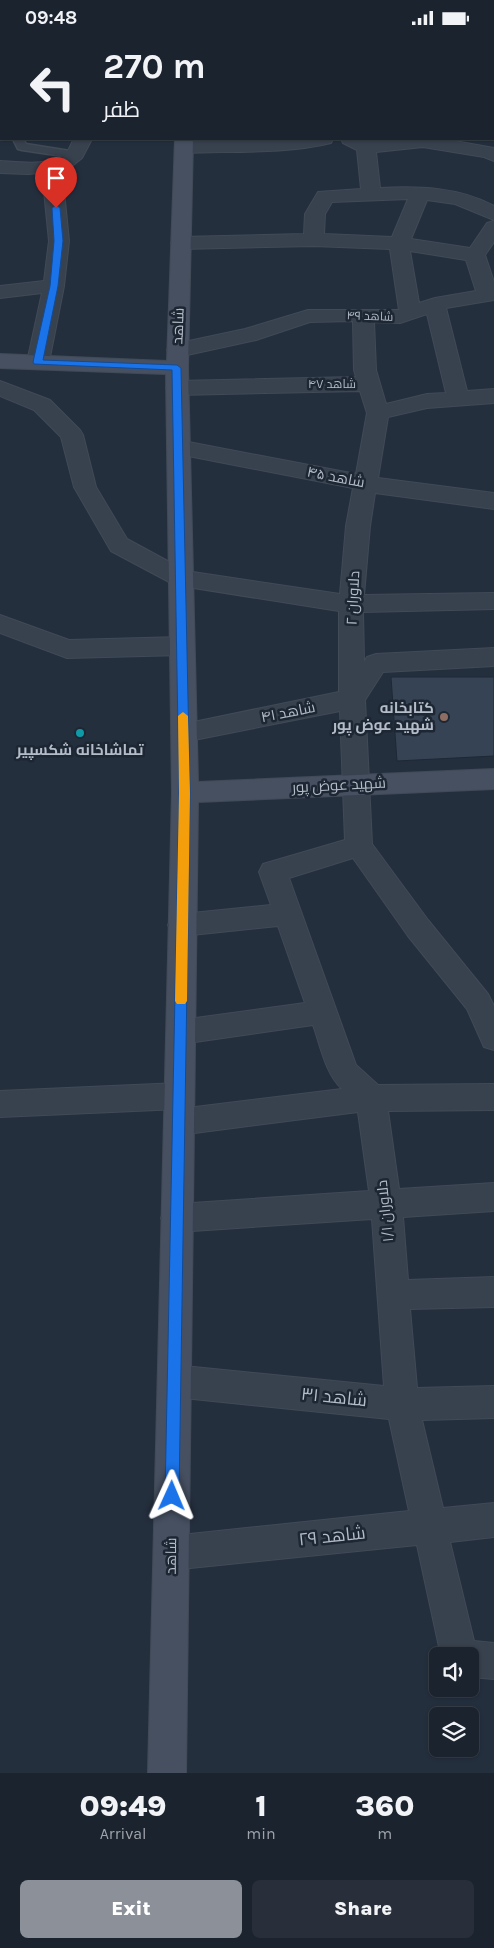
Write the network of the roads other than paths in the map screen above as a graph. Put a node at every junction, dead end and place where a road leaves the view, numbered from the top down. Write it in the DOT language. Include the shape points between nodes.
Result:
graph roads {
  1 [pos="18,140"];
  2 [pos="315,140"];
  3 [pos="184,143"];
  4 [pos="358,143"];
  5 [pos="74,153"];
  6 [pos="494,155"];
  7 [pos="0,167"];
  8 [pos="420,194"];
  9 [pos="371,195"];
  10 [pos="490,206"];
  11 [pos="494,227"];
  12 [pos="314,240"];
  13 [pos="181,243"];
  14 [pos="400,243"];
  15 [pos="475,255"];
  16 [pos="54,286"];
  17 [pos="0,291"];
  18 [pos="435,304"];
  19 [pos="410,314"];
  20 [pos="363,315"];
  21 [pos="0,361"];
  22 [pos="38,362"];
  23 [pos="177,369"];
  24 [pos="369,384"];
  25 [pos="0,388"];
  26 [pos="494,396"];
  27 [pos="458,399"];
  28 [pos="378,413"];
  29 [pos="178,447"];
  30 [pos="366,482"];
  31 [pos="494,501"];
  32 [pos="180,578"];
  33 [pos="494,601"];
  34 [pos="351,604"];
  35 [pos="0,624"];
  36 [pos="182,646"];
  37 [pos="494,657"];
  38 [pos="352,699"];
  39 [pos="184,733"];
  40 [pos="494,779"];
  41 [pos="357,784"];
  42 [pos="185,793"];
  43 [pos="358,846"];
  44 [pos="288,913"];
  45 [pos="182,925"];
  46 [pos="323,1013"];
  47 [pos="180,1033"];
  48 [pos="494,1038"];
  49 [pos="494,1097"];
  50 [pos="371,1099"];
  51 [pos="0,1104"];
  52 [pos="179,1109"];
  53 [pos="494,1197"];
  54 [pos="386,1203"];
  55 [pos="177,1218"];
  56 [pos="494,1292"];
  57 [pos="394,1295"];
  58 [pos="174,1381"];
  59 [pos="494,1402"];
  60 [pos="402,1404"];
  61 [pos="494,1520"];
  62 [pos="429,1527"];
  63 [pos="171,1553"];
  64 [pos="457,1647"];
  65 [pos="479,1660"];
  66 [pos="494,1661"];
  67 [pos="167,1773"];
  1 -- 5 [label="lane" via="22,147"];
  2 -- 3 [label="street"];
  3 -- 13 [label="main road, شاهد"];
  4 -- 6 [label="street" via="424,141"];
  4 -- 9 [label="street"];
  5 -- 7 [label="street" via="16,168"];
  5 -- 16 [label="street" via="54,191 59,241"];
  8 -- 9 [label="street"];
  8 -- 10 [label="street" via="432,193"];
  8 -- 14 [label="street"];
  9 -- 12 [label="street" via="326,196 315,214"];
  11 -- 15 [label="street"];
  12 -- 13 [label="street"];
  12 -- 14 [label="street"];
  13 -- 23 [label="main road, شاهد"];
  14 -- 15 [label="street"];
  14 -- 19 [label="street"];
  15 -- 18 [label="street, شاهد ۴۹" via="488,295"];
  16 -- 17 [label="street"];
  16 -- 22 [label="street"];
  18 -- 19 [label="street, شاهد ۴۹"];
  18 -- 27 [label="street"];
  19 -- 20 [label="street, شاهد ۴۹" via="400,317"];
  20 -- 23 [label="street, شاهد ۴۹" via="308,315 249,335"];
  20 -- 24 [label="street" via="365,370"];
  21 -- 22 [label="main road"];
  22 -- 23 [label="main road"];
  23 -- 24 [label="street, شاهد ۴۷"];
  23 -- 29 [label="main road, شاهد"];
  24 -- 28 [label="street, شاهد ۴۷"];
  25 -- 32 [label="street" via="42,405 72,435 85,487 119,545"];
  26 -- 27 [label="street"];
  27 -- 28 [label="street" via="427,401"];
  28 -- 30 [label="street, دلاوران ۲"];
  29 -- 30 [label="street, شاهد ۴۵"];
  29 -- 32 [label="main road, شاهد"];
  30 -- 31 [label="street, شاهد ۴۵" via="401,490"];
  30 -- 34 [label="street, دلاوران ۲" via="358,526"];
  32 -- 34 [label="street"];
  32 -- 36 [label="main road, شاهد"];
  33 -- 34 [label="street"];
  34 -- 38 [label="street, دلاوران ۲"];
  35 -- 36 [label="street" via="67,649"];
  36 -- 39 [label="main road, شاهد"];
  37 -- 38 [label="street" via="376,663"];
  38 -- 39 [label="street, شاهد ۴۱"];
  38 -- 41 [label="street, دلاوران ۲"];
  39 -- 42 [label="main road, شاهد"];
  40 -- 41 [label="main road, شهید عوض پور"];
  41 -- 42 [label="main road, شهید عوض پور"];
  41 -- 43 [label="street, دلاوران ۲"];
  42 -- 45 [label="main road, شاهد"];
  43 -- 44 [label="street" via="273,872"];
  43 -- 48 [label="street" via="478,1002"];
  44 -- 45 [label="street"];
  44 -- 46 [label="street"];
  45 -- 47 [label="main road, شاهد"];
  46 -- 47 [label="street"];
  46 -- 50 [label="street" via="344,1072"];
  47 -- 52 [label="main road, شاهد"];
  49 -- 50 [label="street"];
  50 -- 52 [label="street"];
  50 -- 54 [label="street, دلاوران ۱/۱"];
  51 -- 52 [label="street"];
  52 -- 55 [label="main road, شاهد"];
  53 -- 54 [label="street"];
  54 -- 55 [label="street"];
  54 -- 57 [label="street, دلاوران ۱/۱"];
  55 -- 58 [label="main road, شاهد"];
  56 -- 57 [label="street"];
  57 -- 60 [label="street, دلاوران ۱/۱"];
  58 -- 60 [label="street, شاهد ۳۱"];
  58 -- 63 [label="main road, شاهد"];
  59 -- 60 [label="street, شاهد ۳۱"];
  60 -- 62 [label="street, دلاوران ۱/۱"];
  61 -- 62 [label="street, شاهد ۲۹"];
  62 -- 63 [label="street, شاهد ۲۹"];
  62 -- 64 [label="street, دلاوران ۱/۱"];
  63 -- 67 [label="main road, شاهد"];
  65 -- 66 [label="street"];
}
